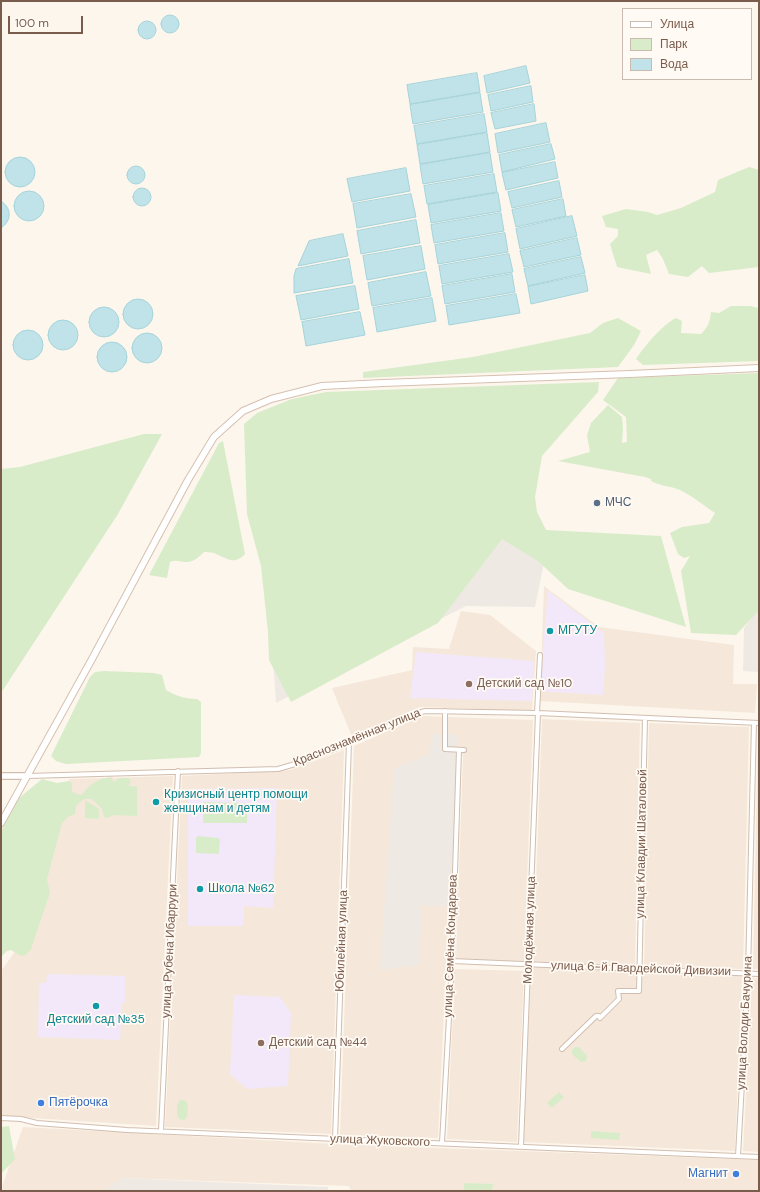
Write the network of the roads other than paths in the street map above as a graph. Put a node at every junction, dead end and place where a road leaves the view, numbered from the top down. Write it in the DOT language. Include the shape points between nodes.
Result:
graph roads {
  1 [pos="759,368"];
  2 [pos="540,655"];
  3 [pos="445,710"];
  4 [pos="538,713"];
  5 [pos="645,718"];
  6 [pos="754,723"];
  7 [pos="759,723"];
  8 [pos="349,743"];
  9 [pos="178,771"];
  10 [pos="1,776"];
  11 [pos="27,776"];
  12 [pos="1,823"];
  13 [pos="452,961"];
  14 [pos="528,965"];
  15 [pos="640,970"];
  16 [pos="748,974"];
  17 [pos="759,974"];
  18 [pos="562,1049"];
  19 [pos="1,1118"];
  20 [pos="161,1131"];
  21 [pos="335,1139"];
  22 [pos="442,1143"];
  23 [pos="521,1146"];
  24 [pos="738,1156"];
  25 [pos="759,1157"];
  1 -- 11 [label="main road" via="322,386 271,399 243,411 214,437 188,480"];
  2 -- 4 [label="street, Молодёжная улица"];
  3 -- 4 [label="street, Краснознамённая улица"];
  3 -- 8 [label="street, Краснознамённая улица" via="421,712"];
  3 -- 13 [label="street, улица Семёна Кондарева" via="445,749 462,750"];
  4 -- 5 [label="street, Краснознамённая улица"];
  4 -- 14 [label="street, Молодёжная улица"];
  5 -- 6 [label="street, Краснознамённая улица"];
  5 -- 15 [label="street, улица Клавдии Шаталовой"];
  6 -- 7 [label="street, Краснознамённая улица"];
  6 -- 16 [label="street, улица Володи Бачурина"];
  8 -- 9 [label="street, Краснознамённая улица" via="278,769"];
  8 -- 21 [label="street, Юбилейная улица"];
  9 -- 11 [label="street, Краснознамённая улица"];
  9 -- 20 [label="street, улица Рубена Ибаррури"];
  10 -- 11 [label="street"];
  11 -- 12 [label="main road"];
  13 -- 14 [label="street, улица 6-й Гвардейской Дивизии"];
  13 -- 22 [label="street, улица Семёна Кондарева"];
  14 -- 15 [label="street, улица 6-й Гвардейской Дивизии"];
  14 -- 23 [label="street, Молодёжная улица"];
  15 -- 16 [label="street, улица 6-й Гвардейской Дивизии"];
  15 -- 18 [label="street, улица Клавдии Шаталовой" via="639,991 618,991 618,999 605,1013 600,1018 596,1016"];
  16 -- 17 [label="street, улица 6-й Гвардейской Дивизии"];
  16 -- 24 [label="street, улица Володи Бачурина"];
  19 -- 20 [label="street, улица Жуковского" via="37,1123"];
  20 -- 21 [label="street, улица Жуковского"];
  21 -- 22 [label="street, улица Жуковского"];
  22 -- 23 [label="street, улица Жуковского"];
  23 -- 24 [label="street, улица Жуковского"];
  24 -- 25 [label="street, улица Жуковского"];
}
